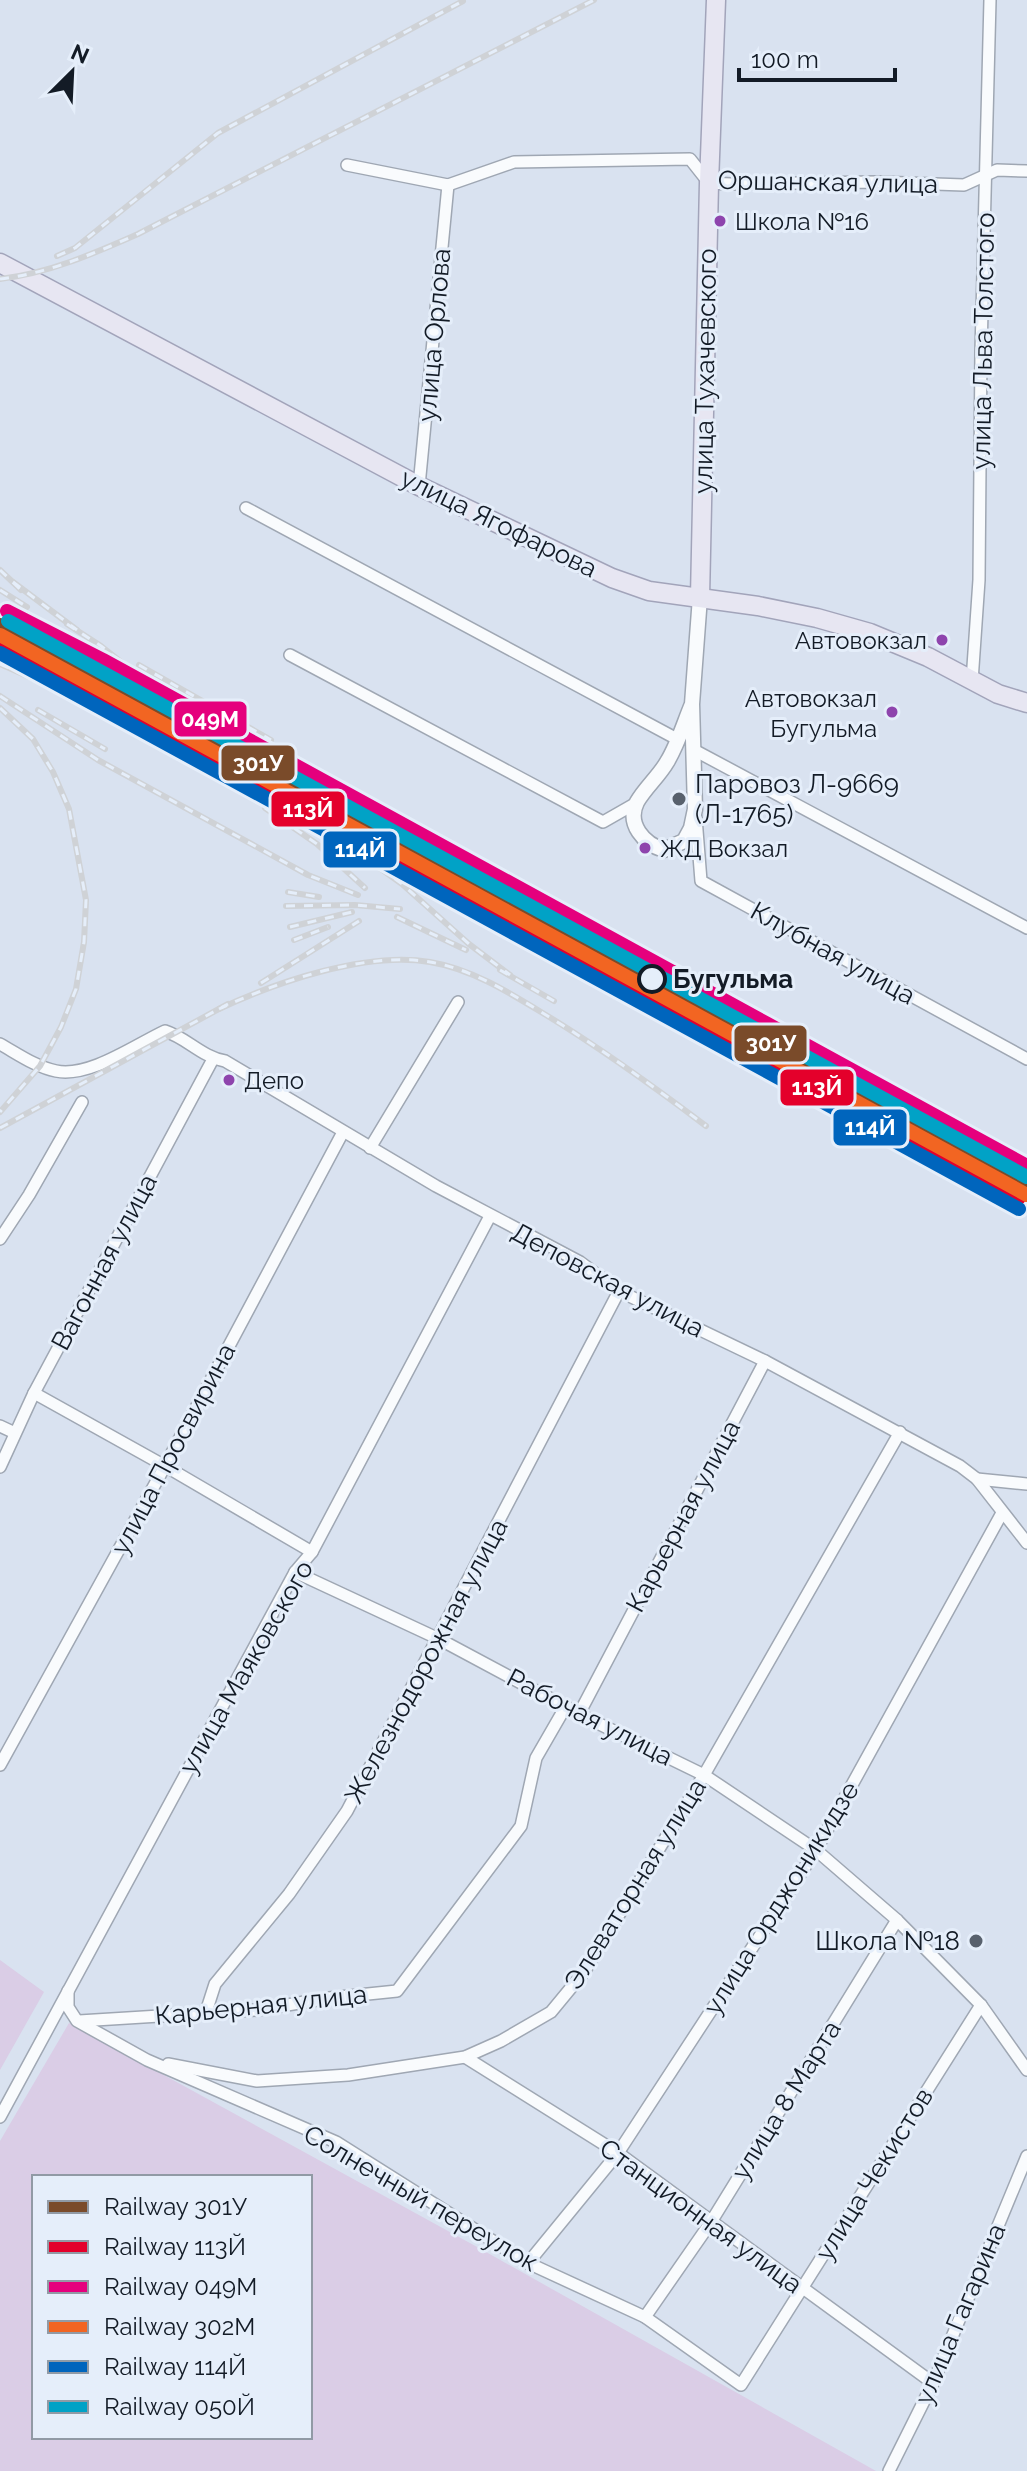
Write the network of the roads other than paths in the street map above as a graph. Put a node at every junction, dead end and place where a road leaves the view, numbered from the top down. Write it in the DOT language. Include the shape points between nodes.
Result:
graph roads {
  1 [pos="716,0"];
  2 [pos="990,0"];
  3 [pos="347,165"];
  4 [pos="1027,171"];
  5 [pos="985,176"];
  6 [pos="709,183"];
  7 [pos="448,185"];
  8 [pos="0,263"];
  9 [pos="419,486"];
  10 [pos="246,508"];
  11 [pos="700,597"];
  12 [pos="290,655"];
  13 [pos="972,681"];
  14 [pos="1027,703"];
  15 [pos="692,704"];
  16 [pos="677,739"];
  17 [pos="694,750"];
  18 [pos="638,802"];
  19 [pos="695,809"];
  20 [pos="1027,928"];
  21 [pos="458,1002"];
  22 [pos="0,1044"];
  23 [pos="213,1059"];
  24 [pos="1027,1059"];
  25 [pos="82,1102"];
  26 [pos="343,1132"];
  27 [pos="370,1148"];
  28 [pos="490,1216"];
  29 [pos="0,1239"];
  30 [pos="619,1291"];
  31 [pos="765,1361"];
  32 [pos="34,1393"];
  33 [pos="0,1426"];
  34 [pos="900,1432"];
  35 [pos="15,1433"];
  36 [pos="165,1466"];
  37 [pos="0,1467"];
  38 [pos="977,1479"];
  39 [pos="1027,1484"];
  40 [pos="1002,1513"];
  41 [pos="1027,1543"];
  42 [pos="312,1552"];
  43 [pos="295,1572"];
  44 [pos="439,1639"];
  45 [pos="566,1706"];
  46 [pos="579,1714"];
  47 [pos="0,1765"];
  48 [pos="704,1775"];
  49 [pos="816,1850"];
  50 [pos="897,1920"];
  51 [pos="68,1991"];
  52 [pos="981,2005"];
  53 [pos="206,2012"];
  54 [pos="77,2021"];
  55 [pos="465,2057"];
  56 [pos="147,2060"];
  57 [pos="1027,2070"];
  58 [pos="0,2117"];
  59 [pos="618,2153"];
  60 [pos="1027,2156"];
  61 [pos="711,2222"];
  62 [pos="528,2263"];
  63 [pos="801,2289"];
  64 [pos="645,2317"];
  65 [pos="933,2383"];
  66 [pos="741,2385"];
  67 [pos="889,2471"];
  1 -- 6 [label="main road, улица Тухачевского"];
  2 -- 5 [label="street, улица Льва Толстого"];
  3 -- 7 [label="street"];
  4 -- 5 [label="street, Оршанская улица" via="997,170"];
  5 -- 6 [label="street, Оршанская улица" via="964,185"];
  5 -- 13 [label="street, улица Льва Толстого" via="981,505"];
  6 -- 7 [label="street, Оршанская улица" via="687,159 514,162"];
  6 -- 11 [label="main road, улица Тухачевского"];
  7 -- 9 [label="street, улица Орлова"];
  8 -- 9 [label="main road, улица Ягофарова"];
  9 -- 11 [label="main road, улица Ягофарова" via="612,578 649,591"];
  10 -- 16 [label="street"];
  11 -- 13 [label="main road, улица Ягофарова" via="870,633"];
  11 -- 15 [label="street"];
  12 -- 18 [label="street" via="603,822"];
  13 -- 14 [label="main road, улица Ягофарова"];
  15 -- 16 [label="street"];
  15 -- 17 [label="street"];
  16 -- 18 [label="street"];
  17 -- 19 [label="street"];
  17 -- 20 [label="street"];
  18 -- 19 [label="street" via="638,832 664,850 684,841"];
  19 -- 24 [label="street, Клубная улица" via="701,881"];
  21 -- 27 [label="street"];
  22 -- 23 [label="street, Деповская улица" via="40,1066 72,1072 165,1031"];
  23 -- 26 [label="street, Деповская улица" via="225,1061"];
  23 -- 32 [label="street, Вагонная улица"];
  25 -- 29 [label="street"];
  26 -- 27 [label="street, Деповская улица"];
  26 -- 36 [label="street, улица Просвирина"];
  27 -- 28 [label="street, Деповская улица"];
  28 -- 30 [label="street, Деповская улица" via="580,1262"];
  28 -- 42 [label="street, улица Маяковского"];
  30 -- 31 [label="street, Деповская улица"];
  30 -- 44 [label="street, Железнодорожная улица"];
  31 -- 34 [label="street, Деповская улица"];
  31 -- 46 [label="street, Карьерная улица"];
  32 -- 35 [label="street, Вагонная улица"];
  32 -- 36 [label="street"];
  33 -- 35 [label="street"];
  34 -- 38 [label="street, Деповская улица"];
  34 -- 48 [label="street, Элеваторная улица"];
  35 -- 37 [label="street, Вагонная улица"];
  36 -- 42 [label="street"];
  36 -- 47 [label="street, улица Просвирина"];
  38 -- 39 [label="street"];
  38 -- 40 [label="street, Деповская улица"];
  40 -- 41 [label="street, Деповская улица"];
  40 -- 49 [label="street, улица Орджоникидзе"];
  42 -- 43 [label="street, улица Маяковского"];
  43 -- 44 [label="street, Рабочая улица"];
  43 -- 51 [label="street, улица Маяковского"];
  44 -- 45 [label="street, Рабочая улица"];
  44 -- 53 [label="street, Железнодорожная улица" via="347,1811 289,1894 215,1984"];
  45 -- 46 [label="street, Рабочая улица"];
  45 -- 53 [label="street, Карьерная улица" via="536,1758 521,1826 397,1991"];
  46 -- 48 [label="street, Рабочая улица"];
  48 -- 49 [label="street, Рабочая улица"];
  48 -- 55 [label="street, Элеваторная улица" via="584,1972 551,2012"];
  49 -- 50 [label="street, Рабочая улица"];
  49 -- 59 [label="street, улица Орджоникидзе"];
  50 -- 52 [label="street, Рабочая улица"];
  50 -- 61 [label="street, улица 8 Марта"];
  51 -- 54 [label="street" via="68,2007"];
  51 -- 58 [label="street, улица Маяковского"];
  52 -- 57 [label="street, Рабочая улица"];
  52 -- 63 [label="street, улица Чекистов"];
  53 -- 54 [label="street, Карьерная улица"];
  54 -- 56 [label="street, Солнечный переулок"];
  55 -- 56 [label="street, Элеваторная улица" via="348,2075 257,2081"];
  55 -- 59 [label="street, Станционная улица"];
  56 -- 62 [label="street, Солнечный переулок" via="336,2142"];
  59 -- 61 [label="street, Станционная улица"];
  59 -- 62 [label="street, улица Орджоникидзе"];
  60 -- 65 [label="street, улица Гагарина"];
  61 -- 63 [label="street, Станционная улица"];
  61 -- 64 [label="street, улица 8 Марта"];
  62 -- 64 [label="street, Солнечный переулок"];
  63 -- 65 [label="street, Станционная улица"];
  63 -- 66 [label="street, улица Чекистов"];
  64 -- 66 [label="street, Солнечный переулок"];
  65 -- 67 [label="street, улица Гагарина"];
}
